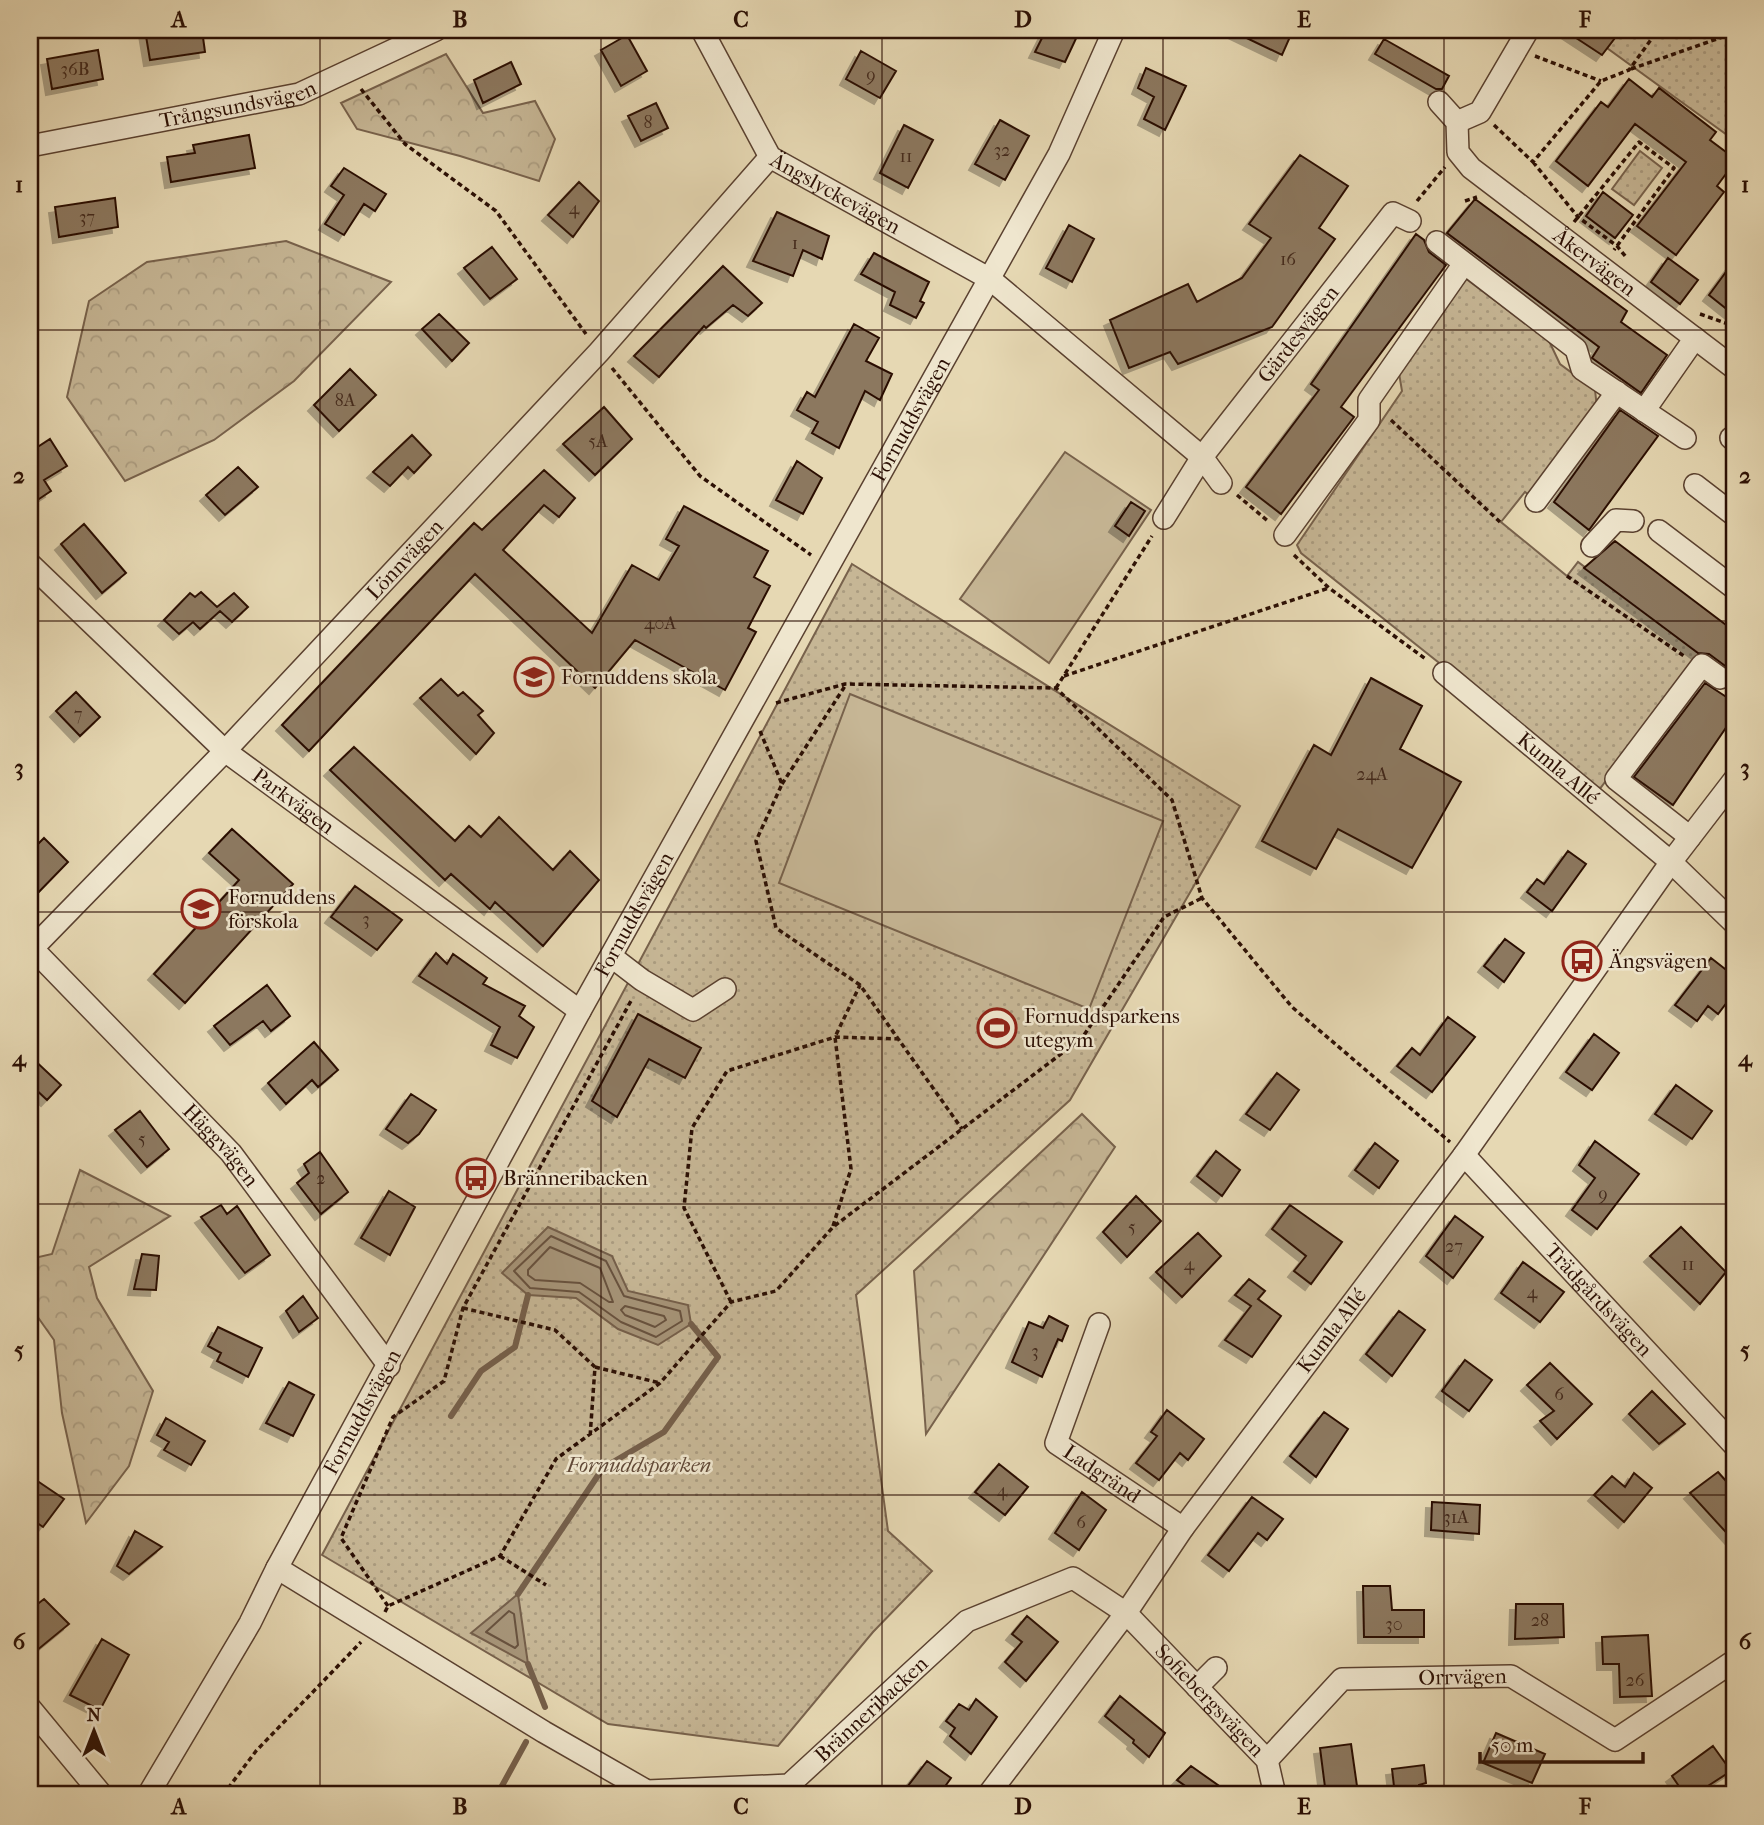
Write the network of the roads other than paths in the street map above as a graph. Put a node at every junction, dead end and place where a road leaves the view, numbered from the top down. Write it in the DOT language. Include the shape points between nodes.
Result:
graph roads {
  1 [pos="436,30"];
  2 [pos="702,30"];
  3 [pos="1114,30"];
  4 [pos="1528,30"];
  5 [pos="1439,102"];
  6 [pos="1457,122"];
  7 [pos="30,146"];
  8 [pos="770,157"];
  9 [pos="1401,218"];
  10 [pos="1437,242"];
  11 [pos="1463,265"];
  12 [pos="990,279"];
  13 [pos="1695,338"];
  14 [pos="1734,368"];
  15 [pos="1617,392"];
  16 [pos="1644,411"];
  17 [pos="1685,438"];
  18 [pos="1202,457"];
  19 [pos="1222,483"];
  20 [pos="1695,485"];
  21 [pos="1536,501"];
  22 [pos="1734,515"];
  23 [pos="1164,518"];
  24 [pos="1633,521"];
  25 [pos="1659,531"];
  26 [pos="1285,536"];
  27 [pos="1592,546"];
  28 [pos="30,564"];
  29 [pos="1734,588"];
  30 [pos="1444,673"];
  31 [pos="1720,678"];
  32 [pos="225,751"];
  33 [pos="1734,780"];
  34 [pos="1690,838"];
  35 [pos="1671,862"];
  36 [pos="1734,923"];
  37 [pos="30,948"];
  38 [pos="612,957"];
  39 [pos="725,989"];
  40 [pos="580,1011"];
  41 [pos="1464,1155"];
  42 [pos="1099,1324"];
  43 [pos="389,1366"];
  44 [pos="1734,1445"];
  45 [pos="1183,1528"];
  46 [pos="277,1568"];
  47 [pos="1126,1613"];
  48 [pos="1734,1661"];
  49 [pos="1216,1668"];
  50 [pos="1197,1687"];
  51 [pos="30,1709"];
  52 [pos="1267,1760"];
  53 [pos="102,1795"];
  54 [pos="148,1795"];
  55 [pos="988,1795"];
  56 [pos="1275,1795"];
  1 -- 7 [label="street, Trångsundsvägen" via="299,94"];
  2 -- 8 [label="street, Ängslyckevägen"];
  3 -- 12 [label="street, Fornuddsvägen" via="1059,154"];
  4 -- 6 [label="street" via="1480,112"];
  5 -- 6 [label="street"];
  6 -- 13 [label="street, Åkervägen" via="1458,152 1471,168"];
  8 -- 12 [label="street, Ängslyckevägen"];
  8 -- 32 [label="street, Lönnvägen" via="599,352"];
  9 -- 18 [label="street, Gärdesvägen"];
  10 -- 11 [label="street"];
  11 -- 15 [label="street" via="1576,349 1582,369"];
  11 -- 26 [label="street" via="1369,400 1369,420"];
  12 -- 18 [label="street"];
  12 -- 38 [label="street, Fornuddsvägen"];
  13 -- 14 [label="street, Åkervägen"];
  13 -- 16 [label="street"];
  15 -- 16 [label="street"];
  15 -- 21 [label="street"];
  16 -- 17 [label="street"];
  18 -- 19 [label="street"];
  18 -- 23 [label="street, Gärdesvägen"];
  20 -- 22 [label="street"];
  24 -- 27 [label="street" via="1616,520"];
  25 -- 29 [label="street"];
  28 -- 32 [label="street, Parkvägen"];
  30 -- 35 [label="street, Kumla Allé"];
  31 -- 34 [label="street" via="1702,665 1616,779"];
  32 -- 37 [label="street, Lönnvägen"];
  32 -- 40 [label="street, Parkvägen"];
  33 -- 34 [label="street, Kumla Allé"];
  34 -- 35 [label="street, Kumla Allé"];
  35 -- 36 [label="street"];
  35 -- 41 [label="street, Kumla Allé"];
  37 -- 43 [label="street, Häggvägen" via="231,1153"];
  38 -- 39 [label="street" via="693,1010"];
  38 -- 40 [label="street, Fornuddsvägen"];
  40 -- 43 [label="street, Fornuddsvägen"];
  41 -- 44 [label="street, Trädgårdsvägen"];
  41 -- 45 [label="street, Kumla Allé"];
  42 -- 45 [label="street, Ladgränd" via="1056,1443"];
  43 -- 46 [label="street, Fornuddsvägen"];
  45 -- 47 [label="street, Kumla Allé"];
  46 -- 47 [label="street, Bränneribacken" via="333,1614 374,1628 647,1791 789,1785 967,1621 1073,1578"];
  46 -- 54 [label="street, Fornuddsvägen" via="250,1623"];
  47 -- 50 [label="street, Sofiebergsvägen"];
  47 -- 55 [label="street, Kumla Allé"];
  48 -- 52 [label="street, Orrvägen" via="1615,1740 1511,1676 1342,1679"];
  49 -- 50 [label="street"];
  50 -- 52 [label="street, Sofiebergsvägen"];
  51 -- 53 [label="street"];
  52 -- 56 [label="street, Sofiebergsvägen"];
}
